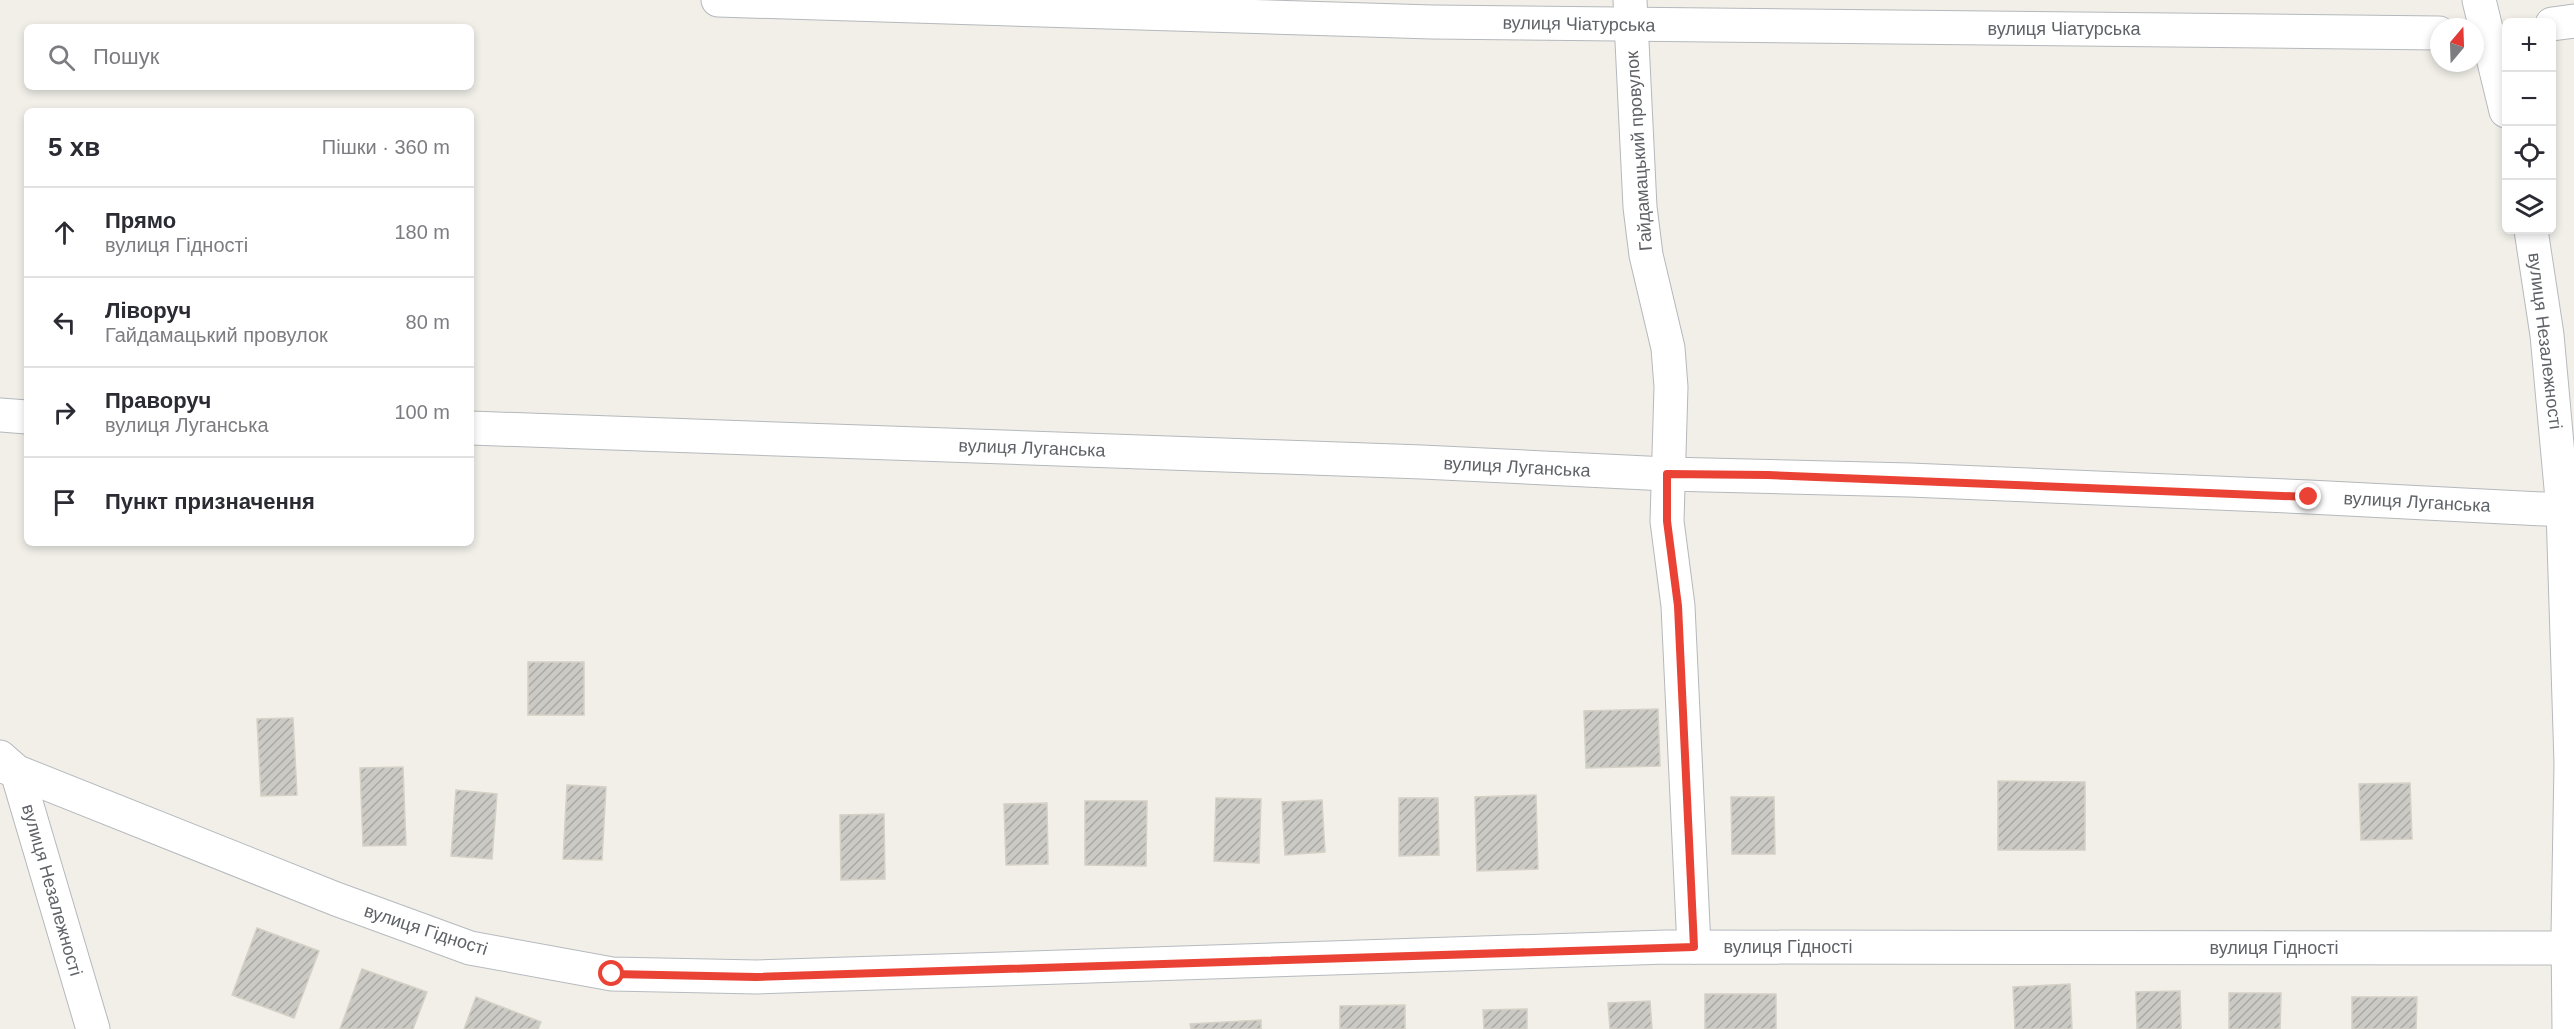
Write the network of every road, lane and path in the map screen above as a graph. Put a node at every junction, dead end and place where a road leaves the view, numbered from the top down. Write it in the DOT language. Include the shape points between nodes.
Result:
graph roads {
  1 [pos="718,0"];
  2 [pos="1630,12"];
  3 [pos="2574,21"];
  4 [pos="2487,23"];
  5 [pos="2556,23"];
  6 [pos="2430,33"];
  7 [pos="2502,92"];
  8 [pos="2531,234"];
  9 [pos="0,415"];
  10 [pos="24,417"];
  11 [pos="474,428"];
  12 [pos="1667,474"];
  13 [pos="2563,510"];
  14 [pos="6,765"];
  15 [pos="1694,947"];
  16 [pos="2568,948"];
  17 [pos="93,1029"];
  18 [pos="2569,1029"];
  1 -- 2 [label="street, вулиця Чіатурська" via="1432,22"];
  2 -- 6 [label="street, вулиця Чіатурська"];
  2 -- 12 [label="street, Гайдамацький провулок" via="1640,207 1646,255 1668,348 1671,387"];
  3 -- 5 [label="street"];
  4 -- 7 [label="street"];
  8 -- 13 [label="street, вулиця Незалежності" via="2547,335"];
  9 -- 10 [label="street"];
  11 -- 12 [label="street, вулиця Луганська"];
  12 -- 13 [label="street, вулиця Луганська" via="1768,475"];
  12 -- 15 [label="street, Гайдамацький провулок" via="1667,521 1678,606"];
  13 -- 16 [label="street, вулиця Незалежності" via="2571,763"];
  14 -- 15 [label="street, вулиця Гідності" via="336,899 470,948 612,974 756,977"];
  14 -- 17 [label="street, вулиця Незалежності"];
  15 -- 16 [label="street, вулиця Гідності"];
  16 -- 18 [label="street, вулиця Незалежності"];
}
